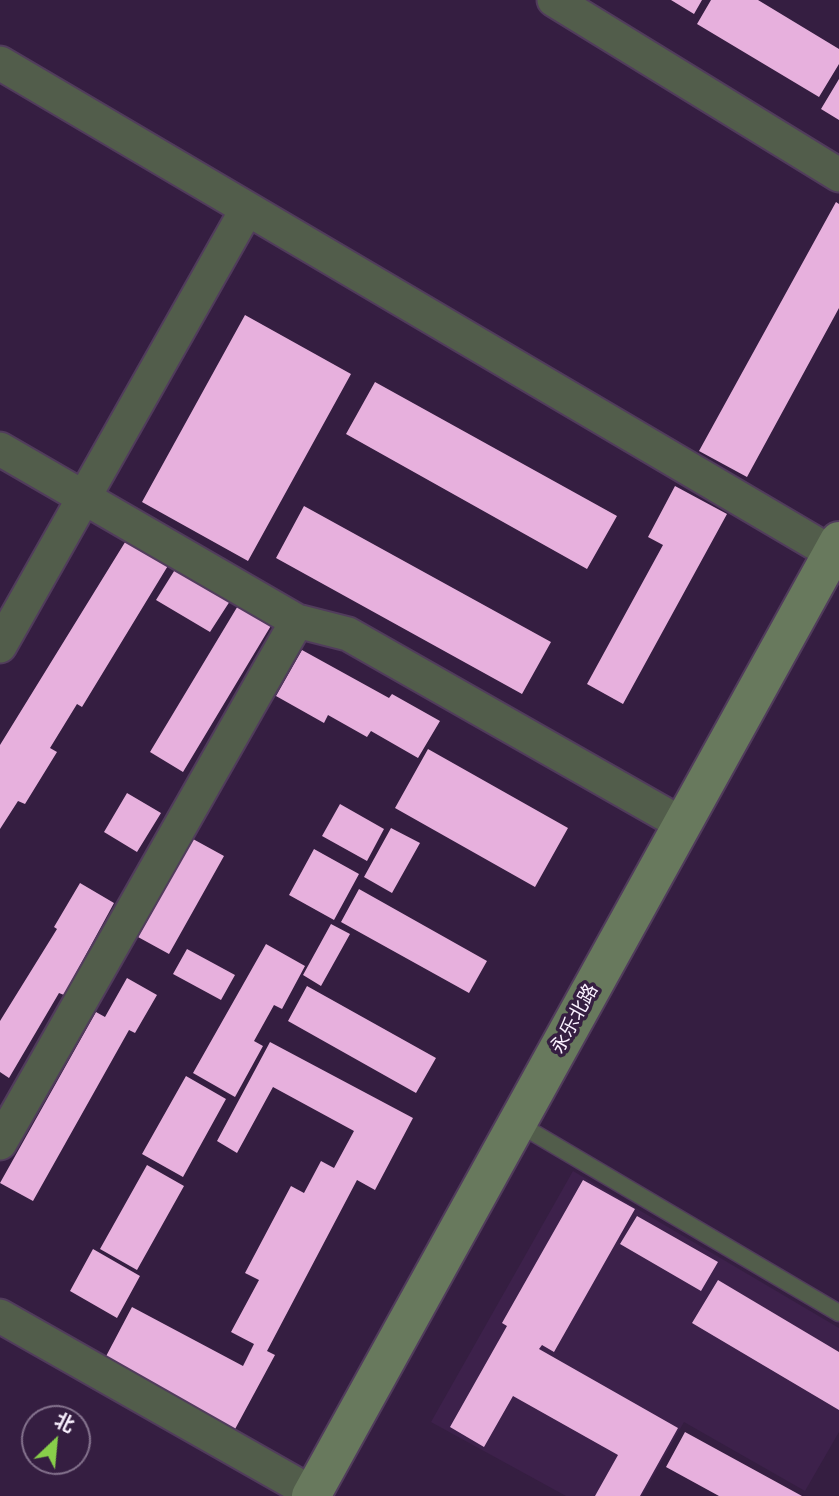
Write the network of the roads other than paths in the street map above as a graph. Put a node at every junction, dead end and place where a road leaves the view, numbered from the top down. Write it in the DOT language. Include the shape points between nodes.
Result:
graph roads {
  1 [pos="554,0"];
  2 [pos="0,63"];
  3 [pos="839,175"];
  4 [pos="247,209"];
  5 [pos="0,449"];
  6 [pos="84,498"];
  7 [pos="836,547"];
  8 [pos="297,621"];
  9 [pos="0,646"];
  10 [pos="682,824"];
  11 [pos="517,1123"];
  12 [pos="0,1143"];
  13 [pos="839,1313"];
  14 [pos="0,1316"];
  15 [pos="312,1495"];
  1 -- 3 [label="street"];
  2 -- 4 [label="street"];
  4 -- 6 [label="street"];
  4 -- 7 [label="street"];
  5 -- 6 [label="street"];
  6 -- 8 [label="street"];
  6 -- 9 [label="street"];
  7 -- 10 [label="main road, 永乐北路"];
  8 -- 10 [label="street" via="348,634"];
  8 -- 12 [label="street"];
  10 -- 11 [label="main road, 永乐北路"];
  11 -- 13 [label="lane"];
  11 -- 15 [label="main road, 永乐北路"];
  14 -- 15 [label="street"];
}
